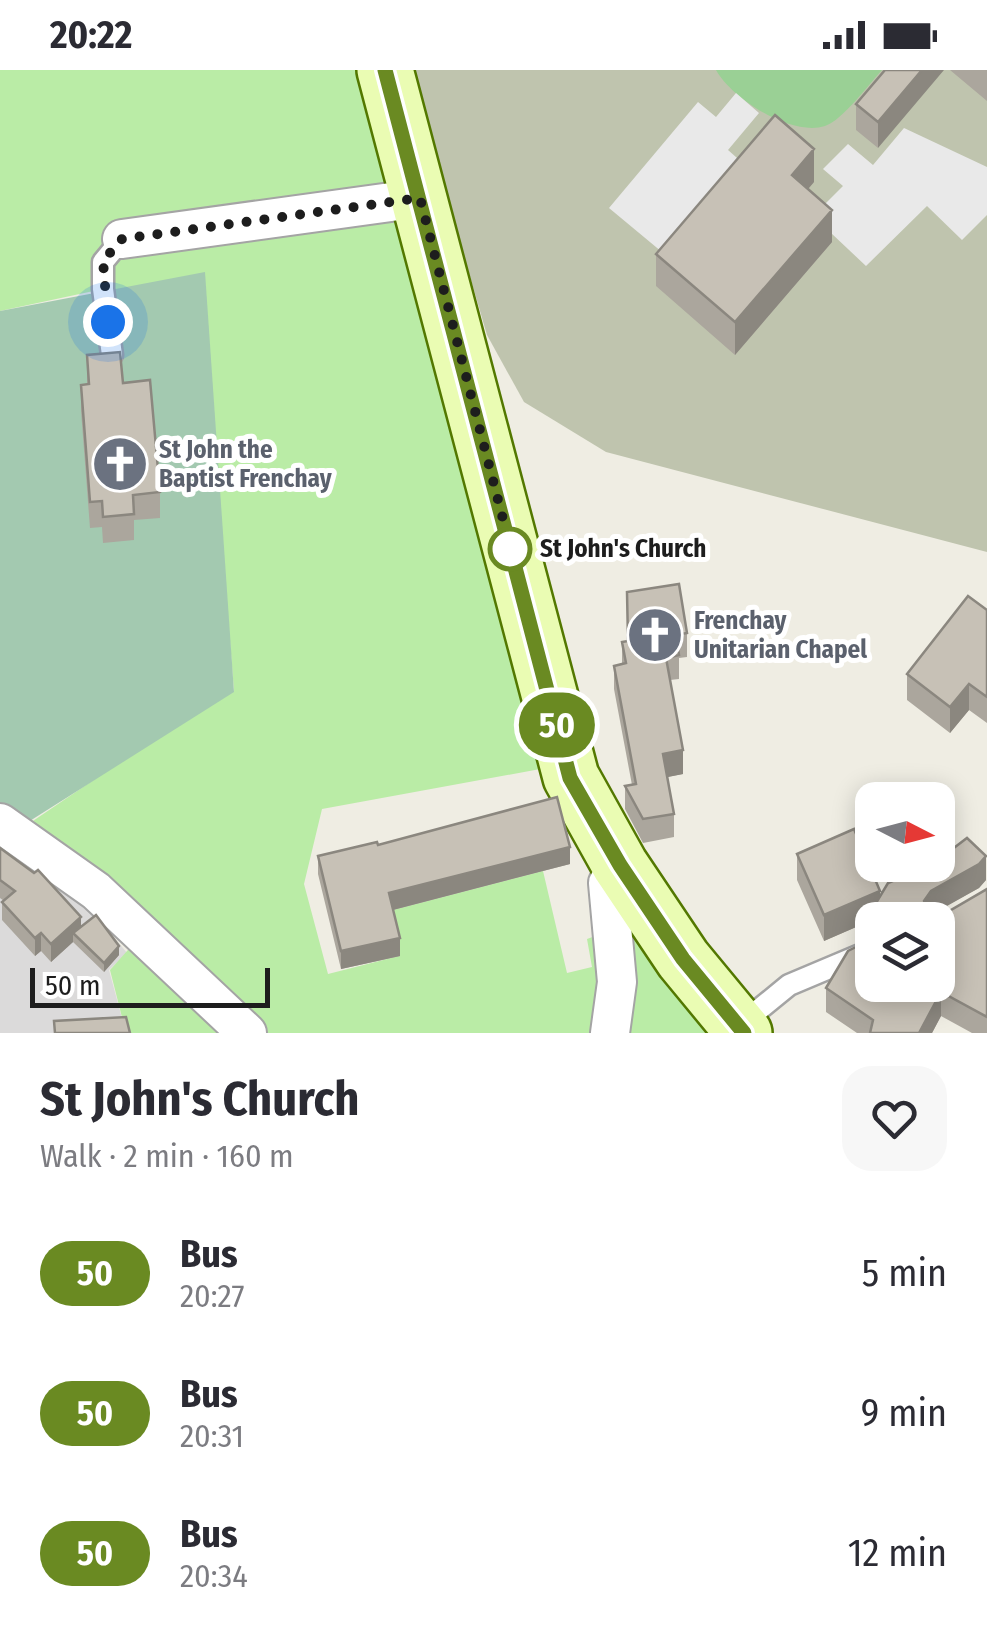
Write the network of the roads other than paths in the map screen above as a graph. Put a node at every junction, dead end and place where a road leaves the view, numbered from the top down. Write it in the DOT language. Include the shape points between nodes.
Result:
graph roads {
  1 [pos="385,70"];
  2 [pos="420,198"];
  3 [pos="122,239"];
  4 [pos="112,355"];
  5 [pos="0,823"];
  6 [pos="620,865"];
  7 [pos="855,957"];
  8 [pos="742,1030"];
  9 [pos="247,1033"];
  10 [pos="610,1033"];
  1 -- 2 [label="street"];
  2 -- 3 [label="street"];
  2 -- 6 [label="street" via="570,778"];
  3 -- 4 [label="lane" via="103,261"];
  5 -- 9 [label="street" via="96,891"];
  6 -- 8 [label="street" via="683,959"];
  6 -- 10 [label="street" via="608,882 617,982"];
  7 -- 8 [label="lane" via="790,985"];
}
